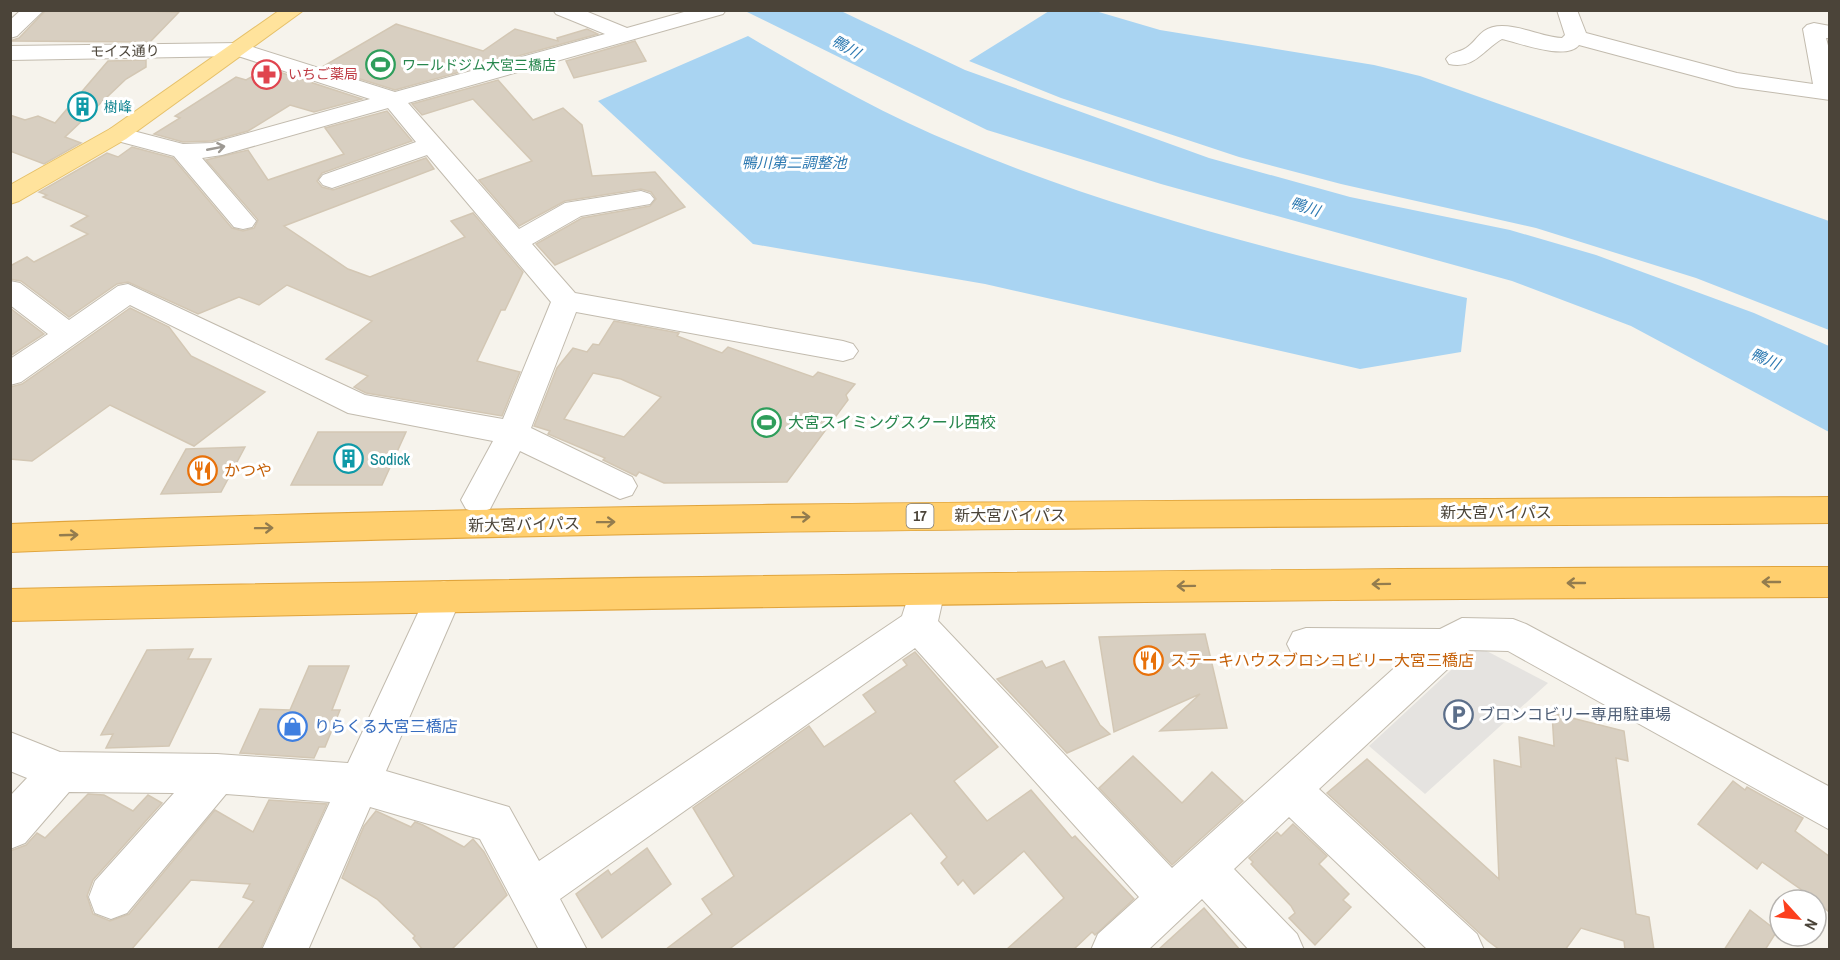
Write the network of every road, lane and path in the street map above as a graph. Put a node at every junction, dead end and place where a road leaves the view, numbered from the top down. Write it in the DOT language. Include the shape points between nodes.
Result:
graph roads {
  1 [pos="34,10"];
  2 [pos="294,10"];
  3 [pos="563,10"];
  4 [pos="1567,10"];
  5 [pos="715,11"];
  6 [pos="10,32"];
  7 [pos="1830,32"];
  8 [pos="628,36"];
  9 [pos="1575,37"];
  10 [pos="240,49"];
  11 [pos="10,53"];
  12 [pos="1457,60"];
  13 [pos="1828,92"];
  14 [pos="392,99"];
  15 [pos="118,134"];
  16 [pos="432,145"];
  17 [pos="183,151"];
  18 [pos="332,180"];
  19 [pos="10,196"];
  20 [pos="640,199"];
  21 [pos="243,221"];
  22 [pos="515,242"];
  23 [pos="10,290"];
  24 [pos="566,301"];
  25 [pos="68,334"];
  26 [pos="843,351"];
  27 [pos="10,374"];
  28 [pos="513,433"];
  29 [pos="620,486"];
  30 [pos="478,500"];
  31 [pos="1830,510"];
  32 [pos="10,538"];
  33 [pos="1830,582"];
  34 [pos="444,596"];
  35 [pos="10,605"];
  36 [pos="923,607"];
  37 [pos="1306,644"];
  38 [pos="1446,645"];
  39 [pos="10,751"];
  40 [pos="60,772"];
  41 [pos="217,774"];
  42 [pos="361,784"];
  43 [pos="1288,788"];
  44 [pos="1830,810"];
  45 [pos="10,828"];
  46 [pos="1202,867"];
  47 [pos="534,891"];
  48 [pos="111,897"];
  49 [pos="1170,898"];
  50 [pos="285,950"];
  51 [pos="564,950"];
  52 [pos="1114,950"];
  53 [pos="1281,950"];
  54 [pos="1461,950"];
  1 -- 6 [label="street"];
  2 -- 10 [label="main road"];
  3 -- 8 [label="street"];
  4 -- 9 [label="street"];
  5 -- 8 [label="street"];
  7 -- 13 [label="street" via="1814,29"];
  8 -- 14 [label="street"];
  9 -- 12 [label="street" via="1568,45 1558,46 1502,32 1492,35 1474,53"];
  9 -- 13 [label="street" via="1736,80"];
  10 -- 11 [label="street, モイス通り"];
  10 -- 14 [label="street, モイス通り"];
  10 -- 15 [label="main road"];
  14 -- 16 [label="street"];
  17 -- 14 [label="street, one-way" via="213,150"];
  15 -- 17 [label="street"];
  15 -- 19 [label="main road"];
  16 -- 18 [label="street"];
  16 -- 22 [label="street"];
  17 -- 21 [label="street"];
  20 -- 22 [label="street" via="574,208"];
  22 -- 24 [label="street"];
  23 -- 25 [label="street"];
  24 -- 26 [label="street"];
  24 -- 28 [label="street"];
  25 -- 27 [label="street"];
  25 -- 28 [label="street" via="128,293 359,405"];
  28 -- 29 [label="street"];
  28 -- 30 [label="street"];
  32 -- 31 [label="highway, 新大宮バイパス / 17, one-way" via="255,528 834,517"];
  33 -- 36 [label="highway, one-way" via="1436,583"];
  34 -- 35 [label="highway"];
  34 -- 36 [label="highway"];
  34 -- 42 [label="street"];
  36 -- 47 [label="street"];
  36 -- 49 [label="street"];
  37 -- 38 [label="street"];
  38 -- 43 [label="street"];
  38 -- 44 [label="street" via="1462,634 1513,635"];
  39 -- 40 [label="street"];
  40 -- 41 [label="street"];
  40 -- 45 [label="street"];
  41 -- 42 [label="street"];
  41 -- 48 [label="street"];
  42 -- 47 [label="street" via="494,822"];
  42 -- 50 [label="street"];
  43 -- 46 [label="street"];
  43 -- 54 [label="street"];
  46 -- 49 [label="street"];
  46 -- 53 [label="street"];
  47 -- 51 [label="street"];
  49 -- 52 [label="street"];
}
